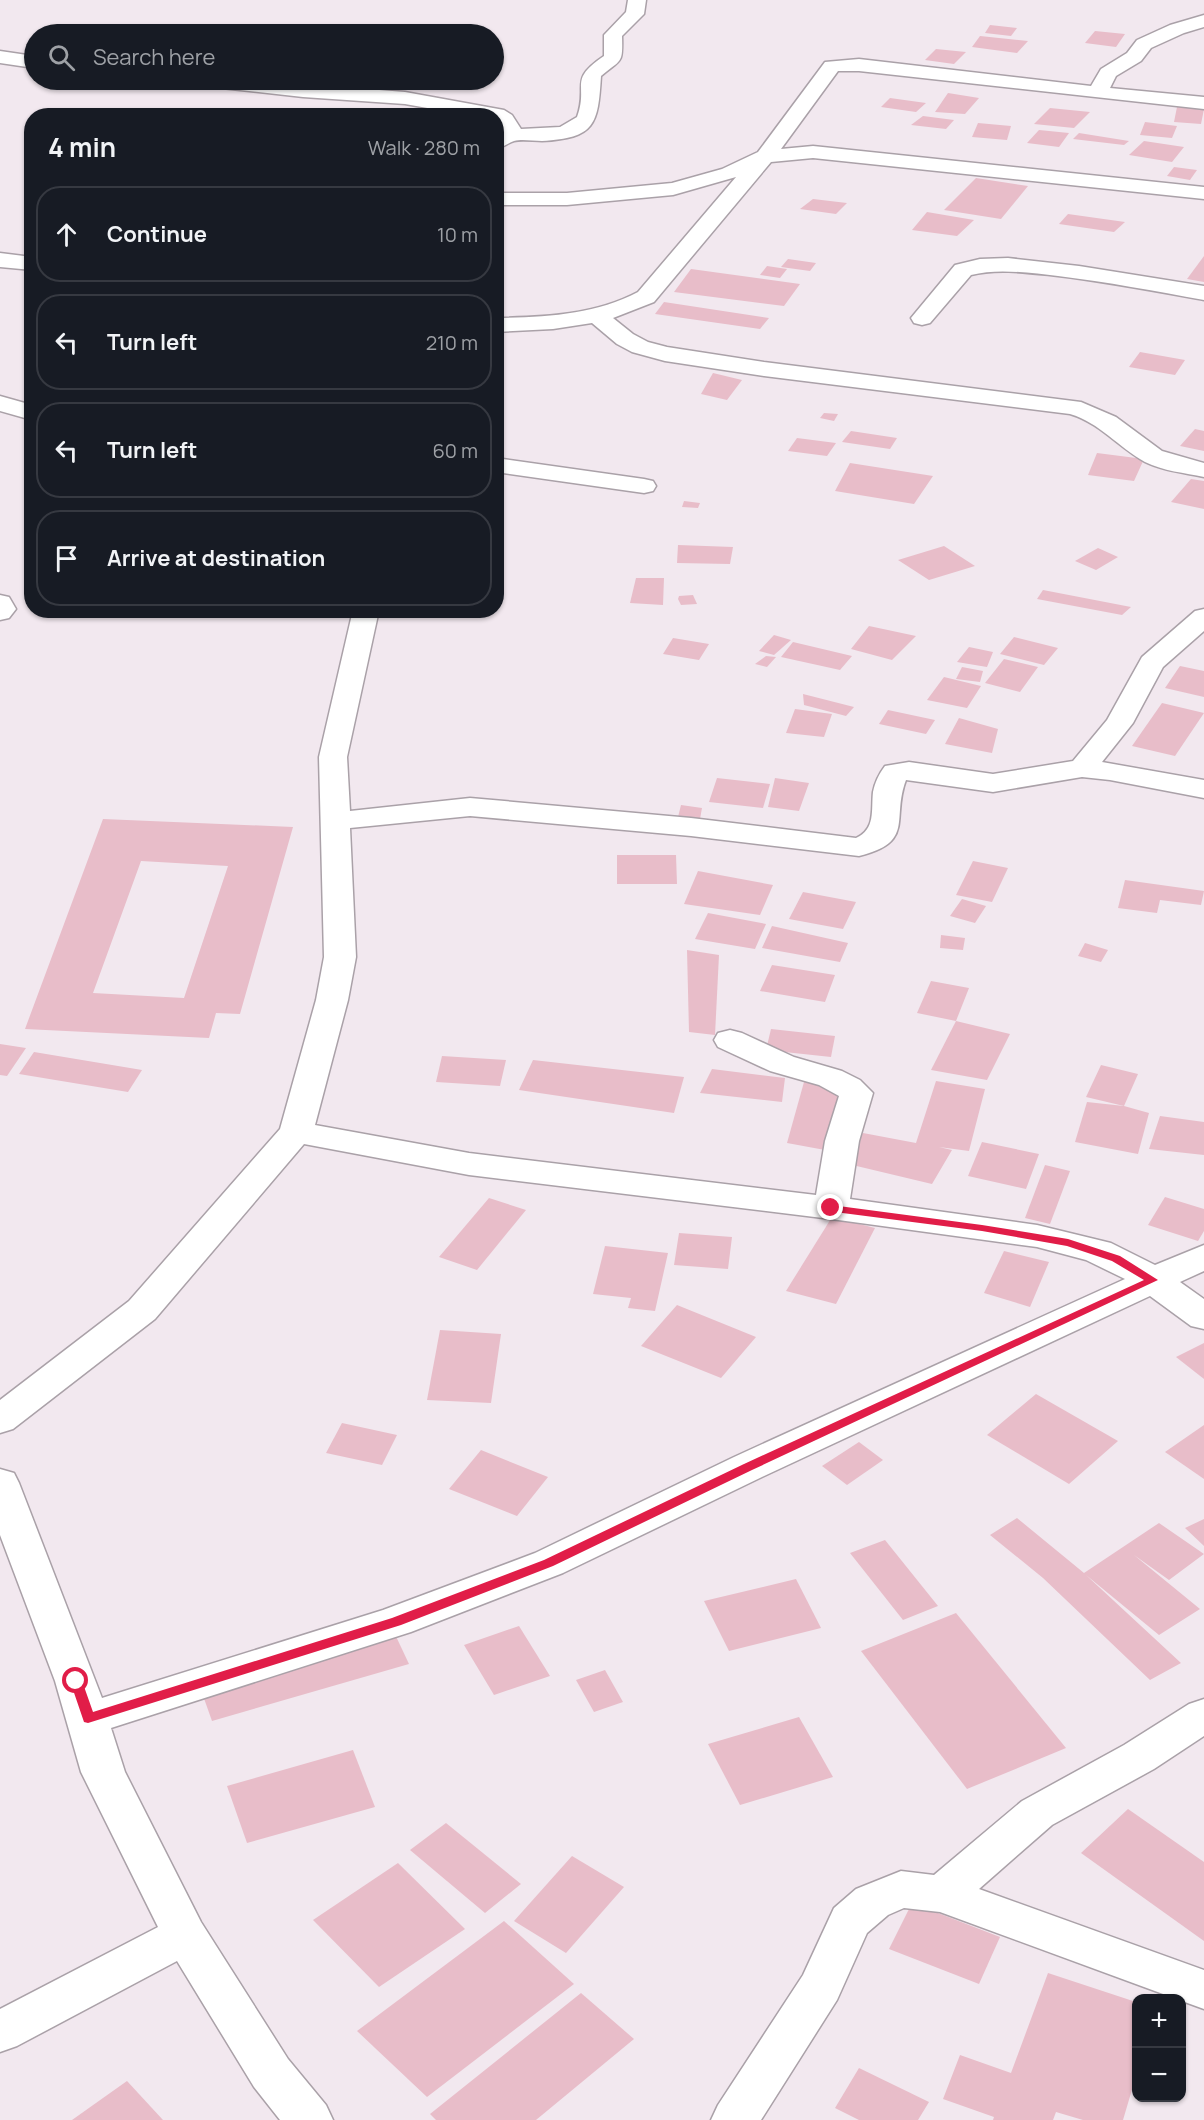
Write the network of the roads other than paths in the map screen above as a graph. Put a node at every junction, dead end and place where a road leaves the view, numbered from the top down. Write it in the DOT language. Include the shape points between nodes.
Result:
graph roads {
  1 [pos="637,0"];
  2 [pos="1204,21"];
  3 [pos="0,57"];
  4 [pos="24,61"];
  5 [pos="294,90"];
  6 [pos="1098,92"];
  7 [pos="1204,103"];
  8 [pos="467,108"];
  9 [pos="504,119"];
  10 [pos="504,138"];
  11 [pos="504,139"];
  12 [pos="765,156"];
  13 [pos="1204,193"];
  14 [pos="504,199"];
  15 [pos="0,260"];
  16 [pos="24,263"];
  17 [pos="1204,293"];
  18 [pos="597,316"];
  19 [pos="922,318"];
  20 [pos="504,324"];
  21 [pos="0,403"];
  22 [pos="24,410"];
  23 [pos="504,466"];
  24 [pos="1204,470"];
  25 [pos="644,486"];
  26 [pos="0,603"];
  27 [pos="0,612"];
  28 [pos="1204,617"];
  29 [pos="364,618"];
  30 [pos="1082,768"];
  31 [pos="1204,789"];
  32 [pos="335,821"];
  33 [pos="730,1040"];
  34 [pos="296,1132"];
  35 [pos="831,1208"];
  36 [pos="1204,1257"];
  37 [pos="1153,1280"];
  38 [pos="1204,1317"];
  39 [pos="0,1420"];
  40 [pos="0,1483"];
  41 [pos="1204,1716"];
  42 [pos="88,1719"];
  43 [pos="942,1893"];
  44 [pos="185,1935"];
  45 [pos="1204,1990"];
  46 [pos="0,2032"];
  47 [pos="309,2120"];
  48 [pos="735,2120"];
  1 -- 11 [label="street" via="635,14 613,35 613,58 591,76 588,117 583,123 565,131"];
  2 -- 6 [label="street" via="1144,44 1134,57 1107,73"];
  3 -- 4 [label="street"];
  5 -- 8 [label="street" via="405,98"];
  6 -- 7 [label="street"];
  6 -- 12 [label="street" via="842,64 831,66"];
  9 -- 10 [label="street" via="511,128"];
  12 -- 13 [label="street" via="832,153"];
  12 -- 14 [label="street" via="729,173 673,189 567,199"];
  12 -- 18 [label="street" via="654,290 633,306"];
  15 -- 16 [label="street"];
  17 -- 19 [label="street" via="1070,272 987,264 963,270"];
  18 -- 20 [label="street"];
  18 -- 24 [label="street" via="625,339 665,354 1073,407 1103,417 1160,460"];
  21 -- 22 [label="street"];
  23 -- 25 [label="street"];
  26 -- 27 [label="street"];
  28 -- 30 [label="street" via="1152,663 1119,723"];
  29 -- 32 [label="street" via="333,757"];
  30 -- 31 [label="street"];
  30 -- 32 [label="street" via="993,783 895,772 890,780 885,829 873,843 859,847 470,807"];
  32 -- 34 [label="street" via="340,957"];
  33 -- 35 [label="street" via="782,1064 831,1078 856,1093 842,1141"];
  34 -- 35 [label="street" via="469,1164"];
  34 -- 39 [label="street" via="142,1310"];
  35 -- 37 [label="street" via="1068,1243 1116,1259"];
  36 -- 37 [label="street"];
  37 -- 38 [label="street"];
  37 -- 42 [label="street" via="549,1563 397,1621"];
  40 -- 42 [label="street"];
  41 -- 43 [label="street" via="1037,1813"];
  42 -- 44 [label="street" via="102,1772"];
  43 -- 45 [label="street"];
  43 -- 48 [label="street" via="901,1889 872,1902 850,1922 821,1986"];
  44 -- 46 [label="street"];
  44 -- 47 [label="street" via="271,2073"];
}
